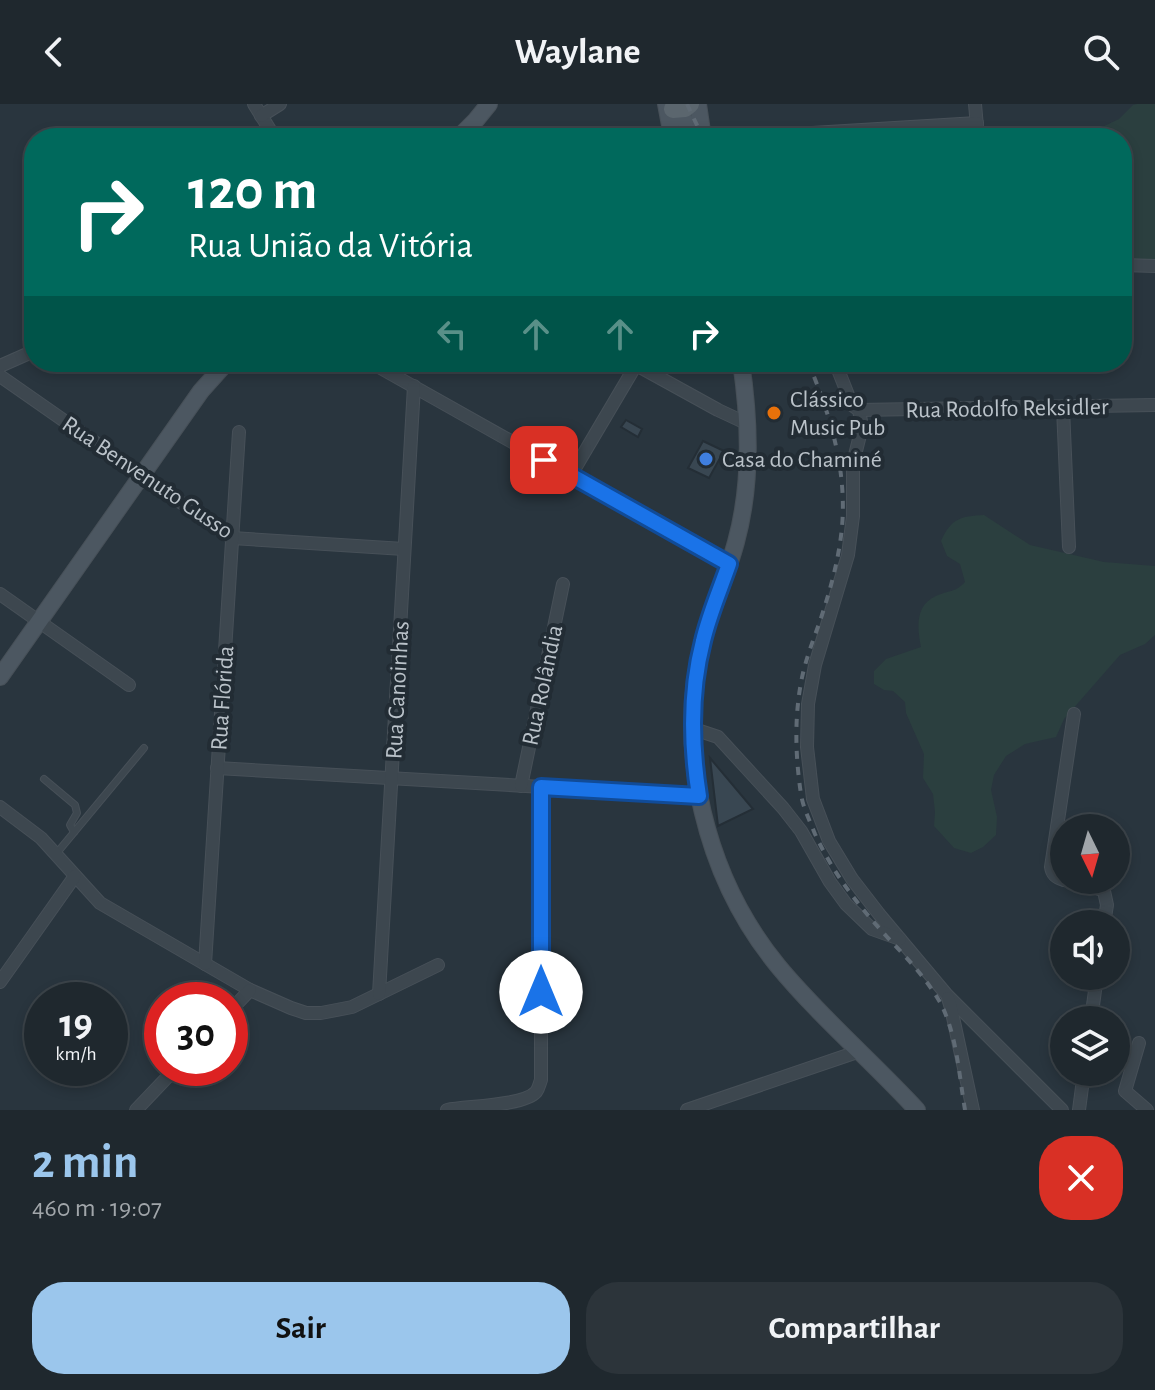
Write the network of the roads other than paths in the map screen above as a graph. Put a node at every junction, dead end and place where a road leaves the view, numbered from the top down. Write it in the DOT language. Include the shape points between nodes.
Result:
graph roads {
  1 [pos="254,104"];
  2 [pos="280,104"];
  3 [pos="489,104"];
  4 [pos="698,104"];
  5 [pos="975,104"];
  6 [pos="674,105"];
  7 [pos="261,116"];
  8 [pos="977,123"];
  9 [pos="269,128"];
  10 [pos="468,128"];
  11 [pos="671,128"];
  12 [pos="694,128"];
  13 [pos="702,128"];
  14 [pos="895,128"];
  15 [pos="977,128"];
  16 [pos="1132,265"];
  17 [pos="1155,266"];
  18 [pos="24,355"];
  19 [pos="0,366"];
  20 [pos="218,372"];
  21 [pos="388,372"];
  22 [pos="629,372"];
  23 [pos="650,372"];
  24 [pos="742,372"];
  25 [pos="839,372"];
  26 [pos="0,376"];
  27 [pos="414,386"];
  28 [pos="1155,405"];
  29 [pos="1063,408"];
  30 [pos="859,410"];
  31 [pos="748,424"];
  32 [pos="239,432"];
  33 [pos="571,475"];
  34 [pos="142,476"];
  35 [pos="232,538"];
  36 [pos="1069,547"];
  37 [pos="404,549"];
  38 [pos="729,564"];
  39 [pos="563,584"];
  40 [pos="0,594"];
  41 [pos="39,622"];
  42 [pos="0,677"];
  43 [pos="129,685"];
  44 [pos="1074,714"];
  45 [pos="694,729"];
  46 [pos="144,748"];
  47 [pos="217,768"];
  48 [pos="392,778"];
  49 [pos="44,779"];
  50 [pos="521,786"];
  51 [pos="541,787"];
  52 [pos="699,796"];
  53 [pos="0,807"];
  54 [pos="1059,814"];
  55 [pos="74,832"];
  56 [pos="56,854"];
  57 [pos="75,876"];
  58 [pos="900,939"];
  59 [pos="205,964"];
  60 [pos="438,965"];
  61 [pos="0,982"];
  62 [pos="250,990"];
  63 [pos="379,994"];
  64 [pos="947,995"];
  65 [pos="1139,1043"];
  66 [pos="860,1051"];
  67 [pos="159,1086"];
  68 [pos="1082,1086"];
  69 [pos="136,1110"];
  70 [pos="447,1110"];
  71 [pos="687,1110"];
  72 [pos="917,1110"];
  73 [pos="973,1110"];
  74 [pos="1062,1110"];
  75 [pos="1079,1110"];
  76 [pos="1147,1110"];
  1 -- 7 [label="street"];
  2 -- 7 [label="street"];
  3 -- 10 [label="main road"];
  4 -- 13 [label="main road"];
  5 -- 8 [label="street"];
  6 -- 11 [label="main road"];
  6 -- 12 [label="main road"];
  7 -- 9 [label="street"];
  8 -- 14 [label="street"];
  8 -- 15 [label="street"];
  16 -- 17 [label="street"];
  18 -- 19 [label="street"];
  20 -- 34 [label="main road"];
  21 -- 27 [label="street"];
  22 -- 33 [label="street"];
  23 -- 31 [label="street"];
  24 -- 31 [label="main road"];
  25 -- 30 [label="street"];
  26 -- 34 [label="street, Rua Benvenuto Gusso"];
  27 -- 33 [label="street"];
  27 -- 37 [label="street, Rua Canoinhas"];
  28 -- 29 [label="street, Rua Rodolfo Reksidler"];
  29 -- 30 [label="street, Rua Rodolfo Reksidler"];
  29 -- 36 [label="street"];
  30 -- 58 [label="street" via="862,427 852,474 848,555 811,683 808,761 813,799 829,841"];
  31 -- 38 [label="main road" via="745,496"];
  32 -- 35 [label="street, Rua Flórida"];
  33 -- 38 [label="street"];
  34 -- 35 [label="street, Rua Benvenuto Gusso"];
  34 -- 41 [label="main road"];
  35 -- 37 [label="street, Rua Benvenuto Gusso"];
  35 -- 47 [label="street, Rua Flórida"];
  37 -- 48 [label="street, Rua Canoinhas"];
  38 -- 45 [label="main road" via="702,644"];
  39 -- 50 [label="street, Rua Rolândia"];
  40 -- 41 [label="street"];
  41 -- 42 [label="main road"];
  41 -- 43 [label="street"];
  44 -- 54 [label="street"];
  45 -- 52 [label="main road"];
  45 -- 58 [label="street" via="718,737 783,808 846,904 872,929"];
  46 -- 55 [label="lane"];
  47 -- 48 [label="street"];
  47 -- 59 [label="street, Rua Flórida"];
  48 -- 50 [label="street"];
  48 -- 63 [label="street, Rua Canoinhas"];
  49 -- 55 [label="lane" via="75,805 70,825"];
  50 -- 51 [label="street"];
  51 -- 52 [label="street"];
  51 -- 70 [label="street" via="539,1088 526,1098 501,1104"];
  52 -- 66 [label="main road" via="719,864 751,928 790,980"];
  53 -- 56 [label="street"];
  55 -- 56 [label="lane"];
  56 -- 57 [label="street"];
  57 -- 59 [label="street" via="100,903"];
  57 -- 61 [label="street"];
  58 -- 64 [label="street"];
  59 -- 62 [label="street"];
  60 -- 63 [label="street"];
  62 -- 63 [label="street" via="306,1013 352,1007"];
  64 -- 73 [label="street"];
  64 -- 74 [label="street"];
  65 -- 76 [label="street" via="1125,1091"];
  66 -- 71 [label="street"];
  66 -- 72 [label="main road"];
  67 -- 69 [label="street"];
  68 -- 75 [label="street"];
}
